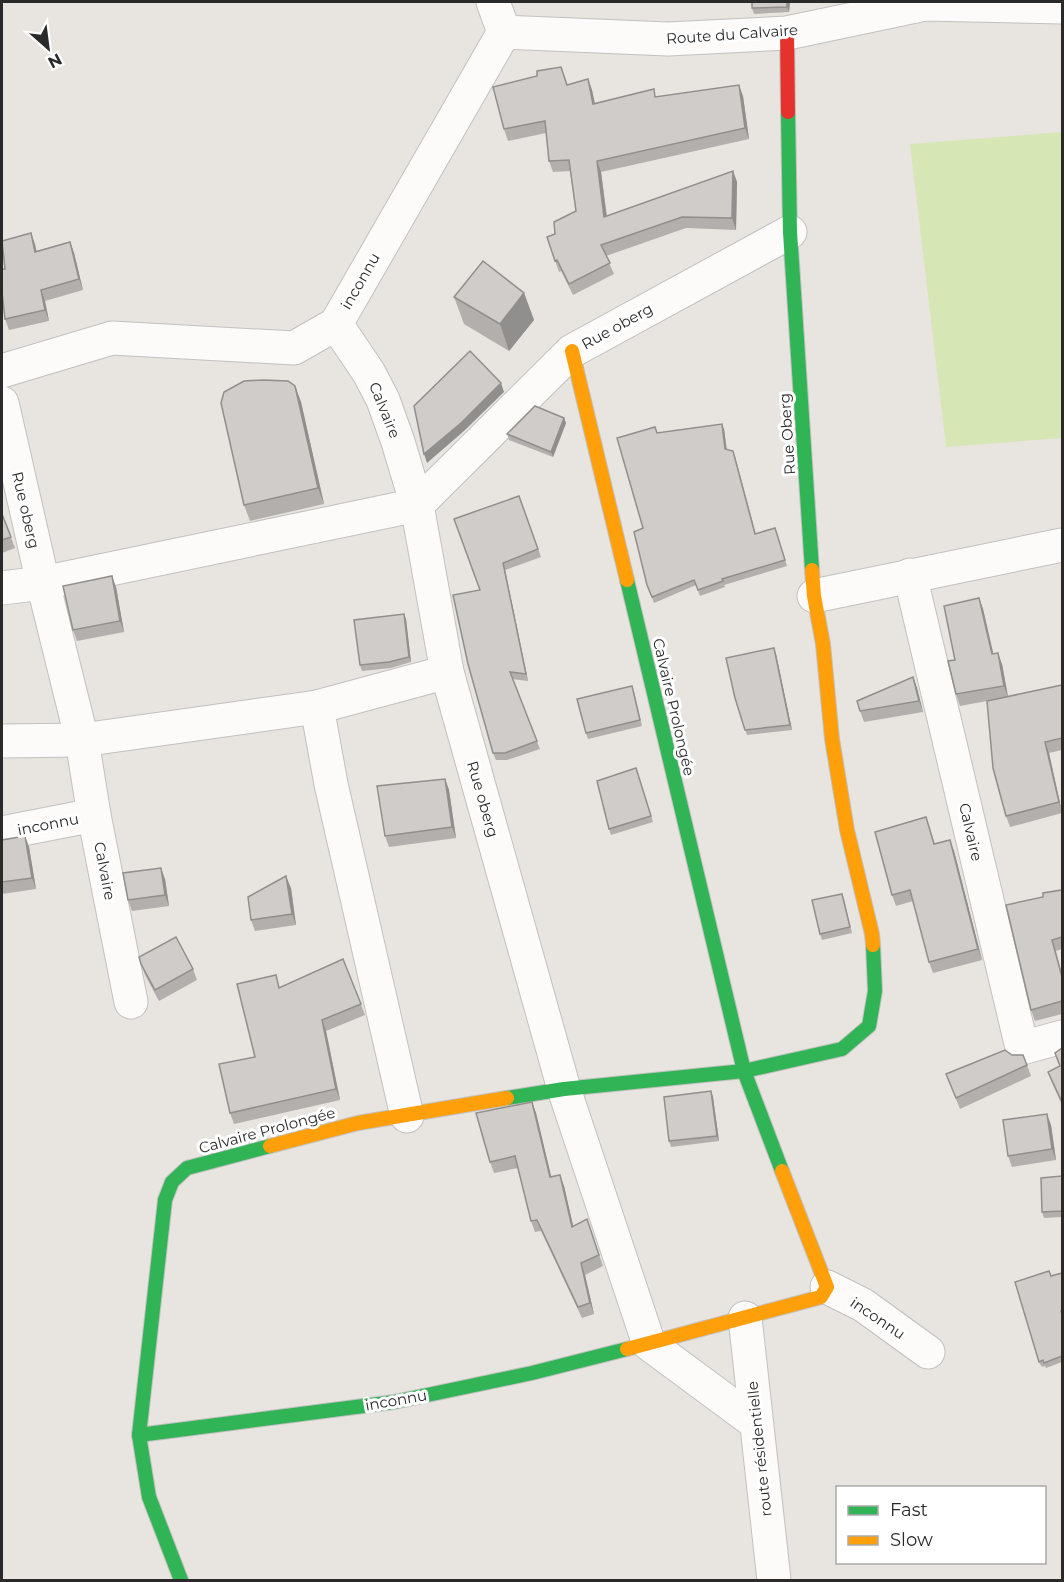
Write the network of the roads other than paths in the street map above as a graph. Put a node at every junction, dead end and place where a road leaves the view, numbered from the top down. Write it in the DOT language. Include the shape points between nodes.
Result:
graph roads {
  1 [pos="493,2"];
  2 [pos="1058,5"];
  3 [pos="504,32"];
  4 [pos="788,33"];
  5 [pos="790,232"];
  6 [pos="336,324"];
  7 [pos="572,351"];
  8 [pos="2,371"];
  9 [pos="2,403"];
  10 [pos="417,505"];
  11 [pos="1062,545"];
  12 [pos="910,575"];
  13 [pos="43,583"];
  14 [pos="2,588"];
  15 [pos="814,596"];
  16 [pos="447,672"];
  17 [pos="316,707"];
  18 [pos="82,740"];
  19 [pos="2,741"];
  20 [pos="94,815"];
  21 [pos="847,830"];
  22 [pos="2,833"];
  23 [pos="131,1002"];
  24 [pos="1062,1037"];
  25 [pos="744,1071"];
  26 [pos="564,1089"];
  27 [pos="407,1116"];
  28 [pos="827,1287"];
  29 [pos="745,1318"];
  30 [pos="649,1344"];
  31 [pos="928,1352"];
  32 [pos="756,1424"];
  33 [pos="139,1435"];
  34 [pos="181,1581"];
  35 [pos="774,1581"];
  1 -- 3 [label="street"];
  2 -- 4 [label="street, Route du Calvaire" via="926,4"];
  3 -- 4 [label="street, Route du Calvaire" via="668,39"];
  3 -- 6 [label="street, inconnu"];
  4 -- 5 [label="street, Rue Oberg"];
  5 -- 7 [label="street, Rue oberg"];
  5 -- 15 [label="street, Rue Oberg"];
  6 -- 8 [label="street, inconnu" via="294,348 112,338"];
  6 -- 10 [label="street, Calvaire" via="383,400"];
  7 -- 10 [label="street, Rue oberg"];
  7 -- 25 [label="street, Calvaire Prolongée"];
  9 -- 13 [label="street, Rue oberg"];
  10 -- 13 [label="street"];
  10 -- 16 [label="street, Rue oberg"];
  11 -- 12 [label="street"];
  12 -- 15 [label="street"];
  12 -- 24 [label="street, Calvaire" via="1022,1048"];
  13 -- 14 [label="street"];
  13 -- 18 [label="street, Rue oberg"];
  15 -- 21 [label="street, Rue Oberg"];
  16 -- 17 [label="street"];
  16 -- 26 [label="street, Rue oberg"];
  17 -- 18 [label="street"];
  17 -- 27 [label="street"];
  18 -- 19 [label="street"];
  18 -- 20 [label="street, Calvaire"];
  20 -- 22 [label="street, inconnu"];
  20 -- 23 [label="street, Calvaire"];
  21 -- 25 [label="street, Calvaire Prolongée" via="872,934 875,991 869,1026 842,1049"];
  25 -- 26 [label="street, Calvaire Prolongée"];
  25 -- 28 [label="street"];
  26 -- 27 [label="street, Calvaire Prolongée"];
  26 -- 30 [label="street"];
  27 -- 33 [label="street, Calvaire Prolongée" via="358,1124 187,1168 172,1182 165,1200"];
  28 -- 29 [label="street, inconnu" via="821,1297"];
  28 -- 31 [label="street, inconnu" via="862,1305"];
  29 -- 30 [label="street, inconnu"];
  29 -- 32 [label="street, route résidentielle"];
  30 -- 32 [label="street"];
  30 -- 33 [label="street, inconnu" via="394,1402"];
  32 -- 35 [label="street, route résidentielle"];
  33 -- 34 [label="street, Calvaire Prolongée" via="149,1497"];
}
